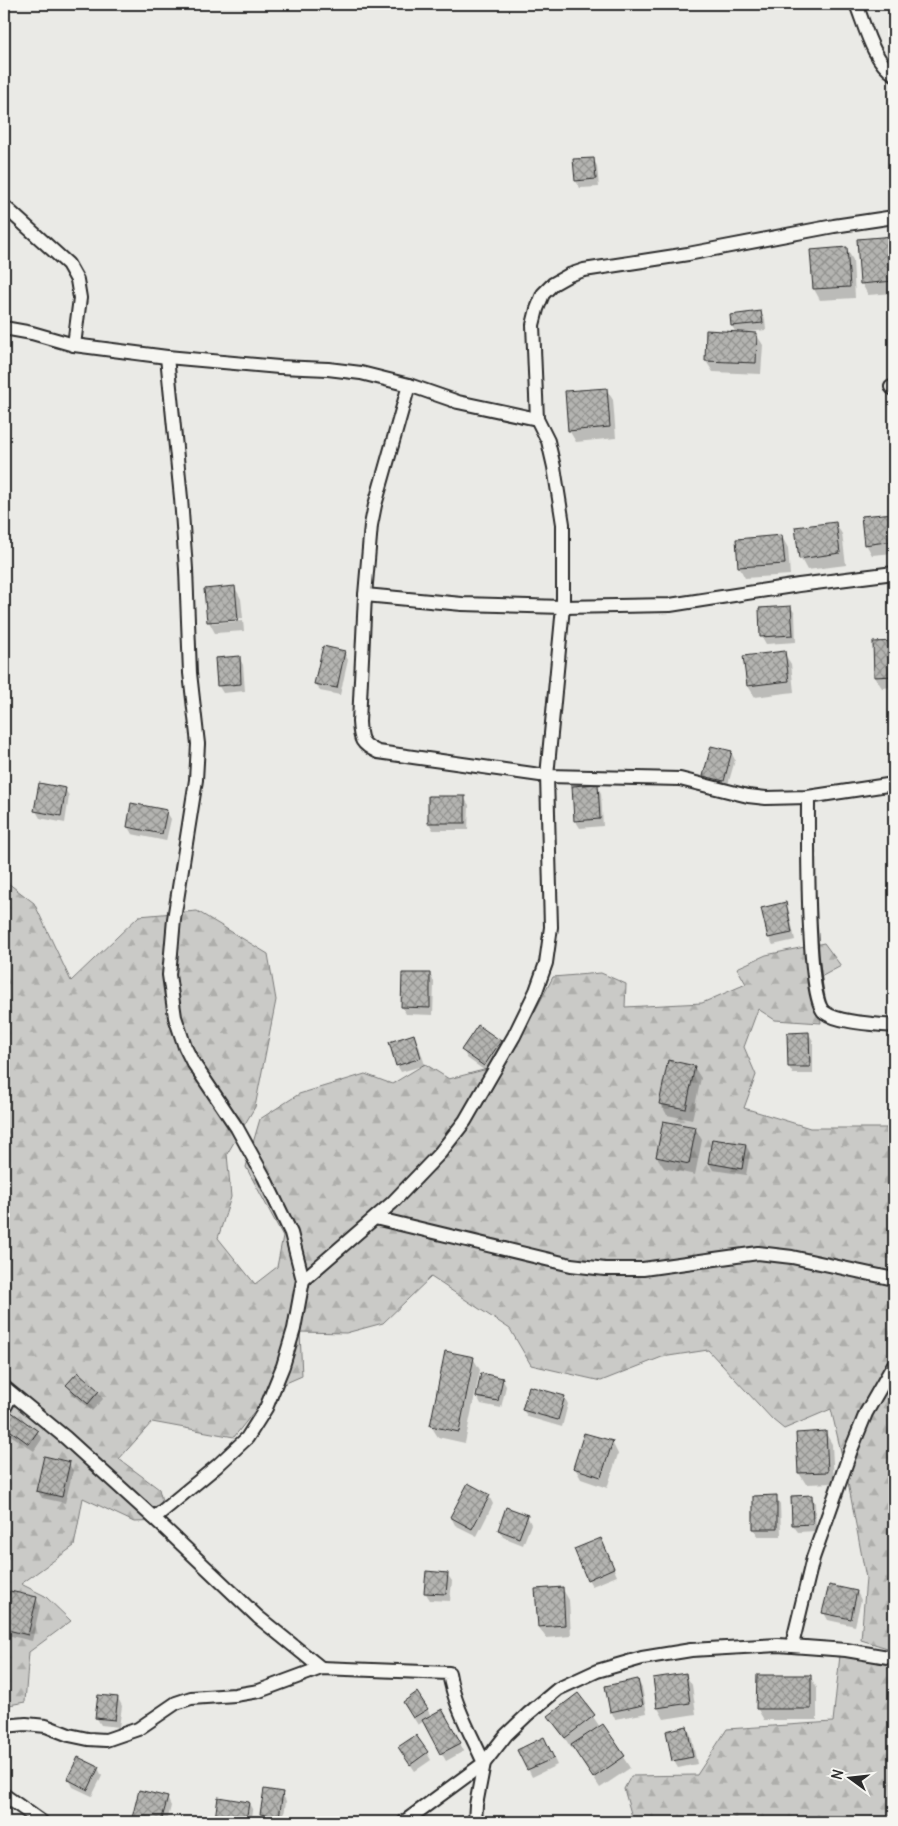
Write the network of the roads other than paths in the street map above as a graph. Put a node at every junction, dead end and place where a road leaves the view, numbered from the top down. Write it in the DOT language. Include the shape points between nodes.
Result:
graph roads {
  1 [pos="856,4"];
  2 [pos="894,74"];
  3 [pos="4,206"];
  4 [pos="894,217"];
  5 [pos="4,328"];
  6 [pos="74,345"];
  7 [pos="167,357"];
  8 [pos="409,385"];
  9 [pos="537,419"];
  10 [pos="894,573"];
  11 [pos="365,595"];
  12 [pos="562,607"];
  13 [pos="547,776"];
  14 [pos="894,784"];
  15 [pos="808,797"];
  16 [pos="894,1026"];
  17 [pos="375,1218"];
  18 [pos="894,1279"];
  19 [pos="303,1280"];
  20 [pos="894,1364"];
  21 [pos="8,1390"];
  22 [pos="4,1409"];
  23 [pos="154,1518"];
  24 [pos="792,1645"];
  25 [pos="894,1658"];
  26 [pos="321,1668"];
  27 [pos="4,1726"];
  28 [pos="484,1763"];
  29 [pos="4,1795"];
  30 [pos="42,1822"];
  31 [pos="404,1822"];
  32 [pos="475,1822"];
  1 -- 2 [label="street" via="877,56"];
  3 -- 6 [label="street" via="68,264 77,280 80,298"];
  4 -- 9 [label="street" via="584,270 553,284 543,294 534,326"];
  5 -- 6 [label="street"];
  6 -- 7 [label="street"];
  7 -- 8 [label="street" via="328,369"];
  7 -- 19 [label="street" via="181,498 190,673 198,744 169,975 174,1017 192,1061 237,1128 264,1177 291,1233"];
  8 -- 9 [label="street" via="458,402"];
  8 -- 11 [label="street" via="375,505 368,545"];
  9 -- 12 [label="street" via="548,442 559,493 563,524"];
  10 -- 12 [label="street" via="670,605"];
  11 -- 12 [label="street" via="462,604"];
  11 -- 13 [label="street" via="359,722 360,737 366,746 378,752"];
  12 -- 13 [label="street"];
  13 -- 15 [label="street" via="667,778 748,796"];
  13 -- 17 [label="street" via="550,927 546,963 536,991 465,1121 440,1153"];
  14 -- 15 [label="street"];
  15 -- 16 [label="street" via="808,897 818,1002 823,1011 832,1016"];
  17 -- 18 [label="street" via="571,1265 605,1269 642,1269 758,1253"];
  17 -- 19 [label="street"];
  19 -- 23 [label="street" via="294,1330 283,1366 266,1408 248,1438"];
  20 -- 24 [label="street" via="866,1412 851,1450 813,1558"];
  21 -- 22 [label="street"];
  21 -- 23 [label="street"];
  23 -- 26 [label="street" via="258,1617"];
  24 -- 25 [label="street"];
  24 -- 28 [label="street" via="691,1650 642,1658 597,1671 550,1695 506,1735"];
  26 -- 27 [label="street" via="259,1691 191,1698 176,1703 138,1729 106,1740 69,1735 46,1726"];
  26 -- 28 [label="street" via="449,1674 458,1706"];
  28 -- 31 [label="street"];
  28 -- 32 [label="street"];
  29 -- 30 [label="street"];
}
